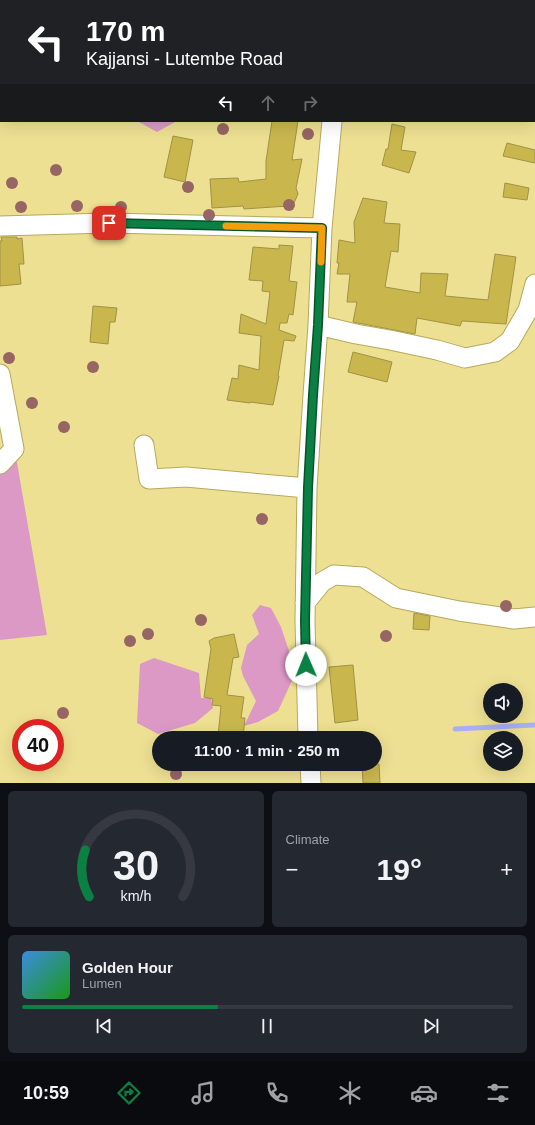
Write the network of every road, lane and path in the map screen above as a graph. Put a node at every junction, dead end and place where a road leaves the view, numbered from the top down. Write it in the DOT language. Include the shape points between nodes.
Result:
graph roads {
  1 [pos="332,122"];
  2 [pos="0,226"];
  3 [pos="322,228"];
  4 [pos="535,284"];
  5 [pos="318,325"];
  6 [pos="0,374"];
  7 [pos="144,445"];
  8 [pos="0,464"];
  9 [pos="308,488"];
  10 [pos="305,603"];
  11 [pos="535,617"];
  12 [pos="308,731"];
  13 [pos="311,771"];
  14 [pos="312,783"];
  1 -- 3 [label="street"];
  2 -- 3 [label="street" via="109,223"];
  3 -- 5 [label="street"];
  4 -- 5 [label="street" via="528,310 510,341 495,352 465,358"];
  5 -- 9 [label="street"];
  6 -- 8 [label="street" via="14,449"];
  7 -- 9 [label="street" via="149,478 186,477"];
  9 -- 10 [label="street"];
  10 -- 11 [label="street" via="322,582 334,575 363,577 403,600 514,619"];
  10 -- 12 [label="street"];
  13 -- 14 [label="street"];
}
